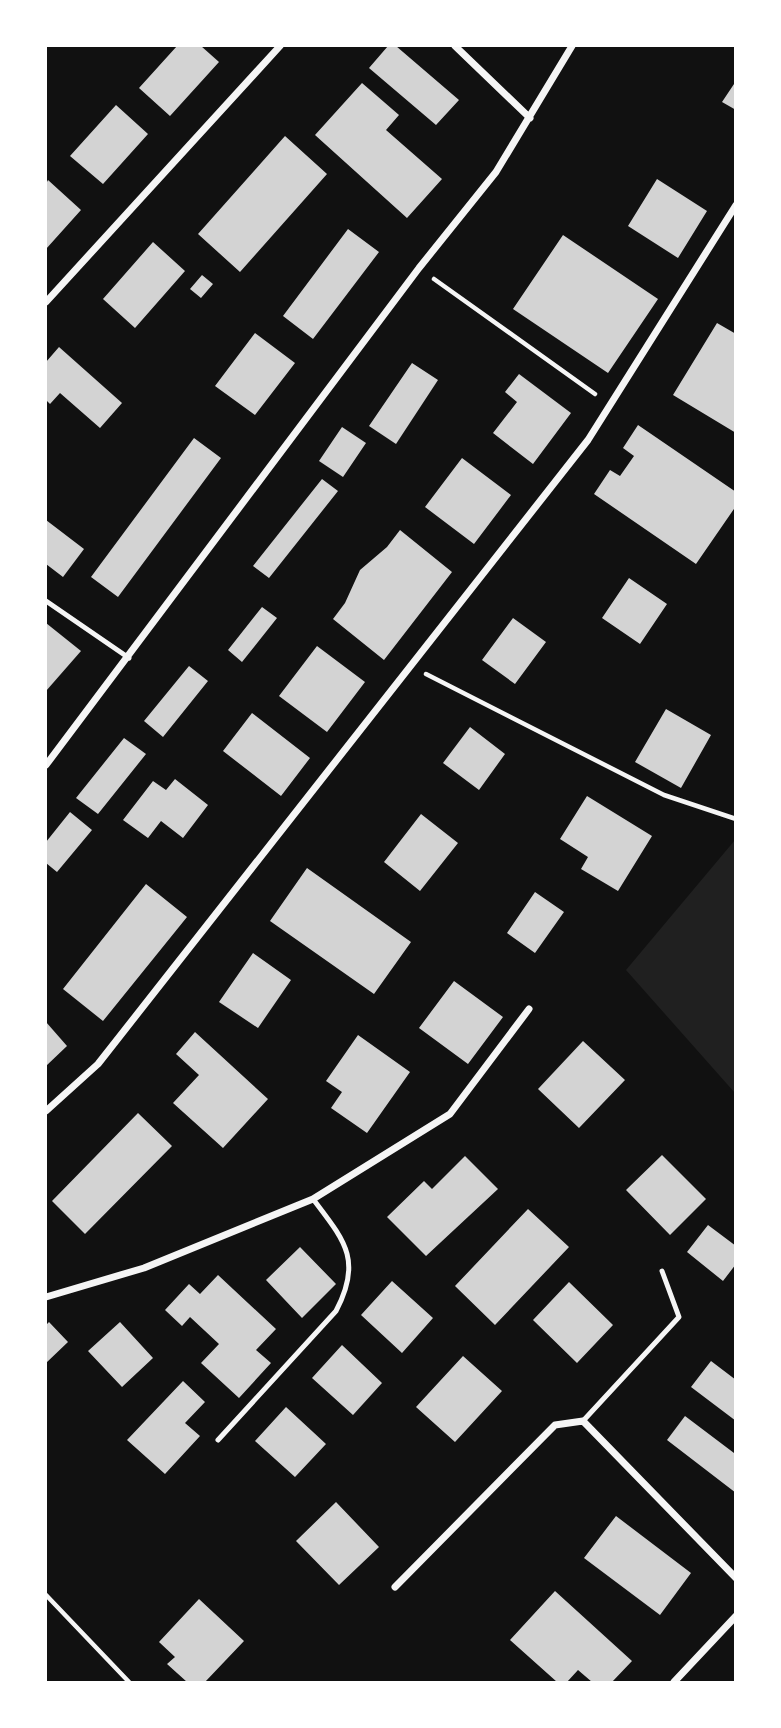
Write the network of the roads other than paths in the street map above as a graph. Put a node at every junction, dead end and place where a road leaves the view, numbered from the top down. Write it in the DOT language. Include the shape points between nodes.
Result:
graph roads {
  1 [pos="280,46"];
  2 [pos="456,46"];
  3 [pos="572,46"];
  4 [pos="530,118"];
  5 [pos="736,205"];
  6 [pos="46,302"];
  7 [pos="46,600"];
  8 [pos="128,658"];
  9 [pos="46,765"];
  10 [pos="529,1009"];
  11 [pos="46,1111"];
  12 [pos="313,1199"];
  13 [pos="662,1271"];
  14 [pos="46,1297"];
  15 [pos="583,1421"];
  16 [pos="218,1440"];
  17 [pos="736,1578"];
  18 [pos="395,1587"];
  19 [pos="736,1616"];
  20 [pos="674,1682"];
  1 -- 6 [label="street"];
  2 -- 4 [label="street"];
  3 -- 4 [label="street"];
  4 -- 8 [label="street" via="495,172"];
  5 -- 11 [label="street" via="611,406 98,1064"];
  7 -- 8 [label="lane"];
  8 -- 9 [label="street"];
  10 -- 12 [label="street" via="450,1114"];
  12 -- 14 [label="street" via="144,1268"];
  12 -- 16 [label="lane" via="345,1241 347,1290 337,1311"];
  13 -- 15 [label="lane" via="678,1317"];
  15 -- 17 [label="street"];
  15 -- 18 [label="street" via="555,1425"];
  19 -- 20 [label="street"];
}
